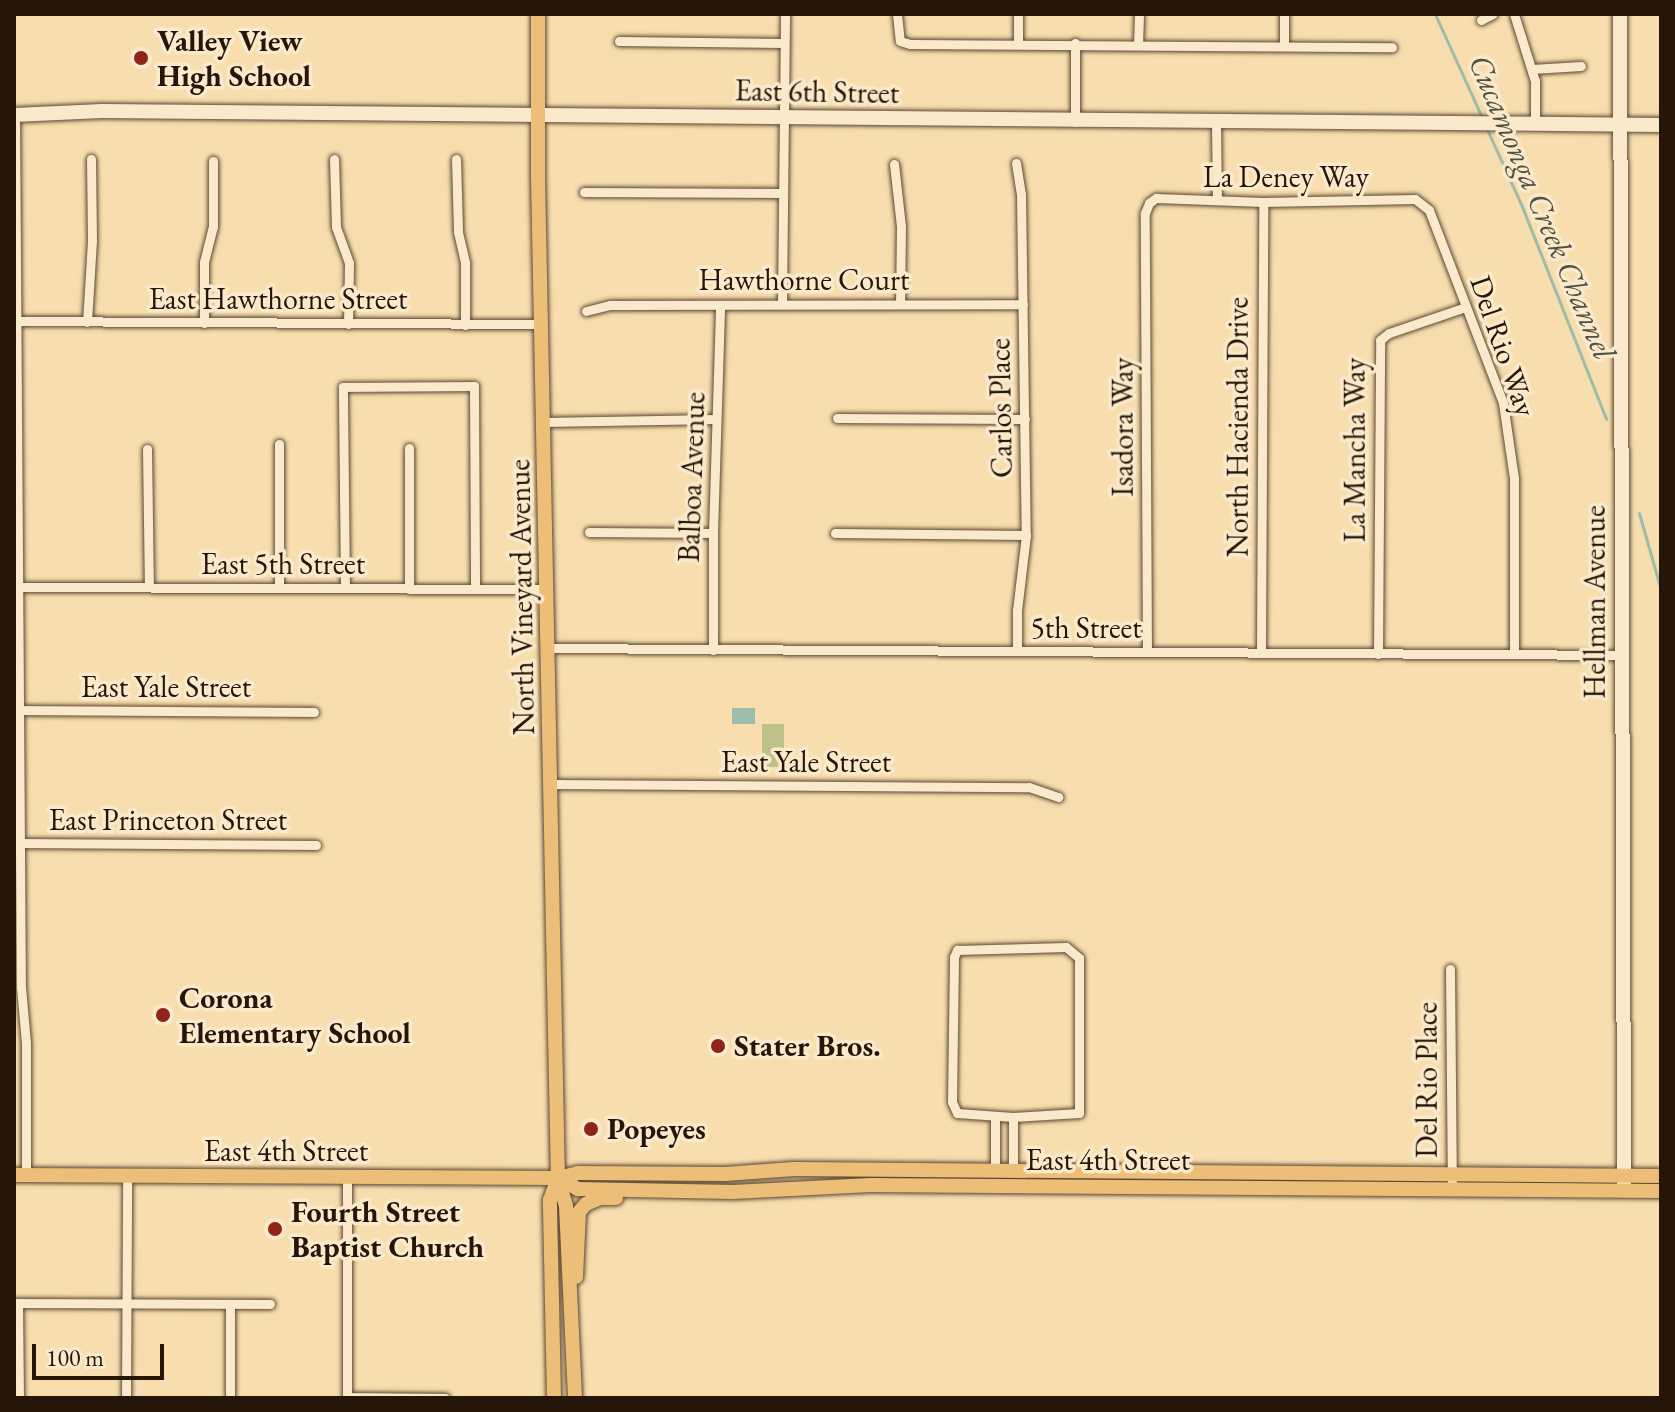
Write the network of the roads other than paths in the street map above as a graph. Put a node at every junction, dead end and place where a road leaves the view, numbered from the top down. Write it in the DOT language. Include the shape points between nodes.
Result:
graph roads {
  1 [pos="538,14"];
  2 [pos="785,14"];
  3 [pos="897,14"];
  4 [pos="1018,14"];
  5 [pos="1139,14"];
  6 [pos="1284,14"];
  7 [pos="1493,14"];
  8 [pos="1514,14"];
  9 [pos="1620,14"];
  10 [pos="1481,20"];
  11 [pos="619,41"];
  12 [pos="784,43"];
  13 [pos="1018,43"];
  14 [pos="1075,43"];
  15 [pos="1138,44"];
  16 [pos="1284,46"];
  17 [pos="1392,47"];
  18 [pos="1581,66"];
  19 [pos="1532,69"];
  20 [pos="14,115"];
  21 [pos="538,117"];
  22 [pos="785,118"];
  23 [pos="1075,122"];
  24 [pos="1216,122"];
  25 [pos="1535,124"];
  26 [pos="1619,125"];
  27 [pos="1661,125"];
  28 [pos="91,159"];
  29 [pos="334,159"];
  30 [pos="456,159"];
  31 [pos="213,161"];
  32 [pos="1016,163"];
  33 [pos="894,164"];
  34 [pos="584,192"];
  35 [pos="782,193"];
  36 [pos="1217,200"];
  37 [pos="1263,202"];
  38 [pos="1149,203"];
  39 [pos="1424,203"];
  40 [pos="14,247"];
  41 [pos="900,303"];
  42 [pos="782,304"];
  43 [pos="1023,304"];
  44 [pos="720,305"];
  45 [pos="1466,307"];
  46 [pos="586,311"];
  47 [pos="15,321"];
  48 [pos="87,322"];
  49 [pos="204,323"];
  50 [pos="348,324"];
  51 [pos="542,324"];
  52 [pos="465,325"];
  53 [pos="15,366"];
  54 [pos="837,418"];
  55 [pos="716,419"];
  56 [pos="1025,419"];
  57 [pos="543,422"];
  58 [pos="279,444"];
  59 [pos="409,448"];
  60 [pos="147,449"];
  61 [pos="15,510"];
  62 [pos="589,532"];
  63 [pos="713,533"];
  64 [pos="835,533"];
  65 [pos="1026,535"];
  66 [pos="17,587"];
  67 [pos="149,587"];
  68 [pos="279,588"];
  69 [pos="345,588"];
  70 [pos="409,589"];
  71 [pos="475,589"];
  72 [pos="548,589"];
  73 [pos="16,643"];
  74 [pos="550,648"];
  75 [pos="713,650"];
  76 [pos="1017,651"];
  77 [pos="1147,652"];
  78 [pos="1261,653"];
  79 [pos="1378,654"];
  80 [pos="1514,654"];
  81 [pos="1621,655"];
  82 [pos="18,710"];
  83 [pos="314,712"];
  84 [pos="17,777"];
  85 [pos="552,784"];
  86 [pos="1058,797"];
  87 [pos="20,843"];
  88 [pos="316,845"];
  89 [pos="17,910"];
  90 [pos="1450,969"];
  91 [pos="14,1043"];
  92 [pos="26,1043"];
  93 [pos="995,1117"];
  94 [pos="1013,1117"];
  95 [pos="995,1172"];
  96 [pos="1013,1172"];
  97 [pos="1452,1174"];
  98 [pos="20,1175"];
  99 [pos="127,1176"];
  100 [pos="1661,1176"];
  101 [pos="347,1177"];
  102 [pos="558,1178"];
  103 [pos="1624,1183"];
  104 [pos="1452,1191"];
  105 [pos="1661,1191"];
  106 [pos="733,1192"];
  107 [pos="568,1292"];
  108 [pos="16,1303"];
  109 [pos="126,1303"];
  110 [pos="230,1304"];
  111 [pos="270,1304"];
  112 [pos="552,1315"];
  113 [pos="347,1397"];
  114 [pos="19,1398"];
  115 [pos="126,1398"];
  116 [pos="230,1398"];
  117 [pos="445,1398"];
  118 [pos="554,1398"];
  119 [pos="574,1398"];
  1 -- 21 [label="main road, North Vineyard Avenue"];
  2 -- 12 [label="street"];
  3 -- 13 [label="street" via="900,41"];
  4 -- 13 [label="street"];
  5 -- 15 [label="street"];
  6 -- 16 [label="street"];
  7 -- 10 [label="street"];
  8 -- 19 [label="street"];
  9 -- 26 [label="main road, Hellman Avenue"];
  11 -- 12 [label="street"];
  12 -- 22 [label="street"];
  13 -- 14 [label="street"];
  14 -- 15 [label="street"];
  14 -- 23 [label="street"];
  15 -- 16 [label="street"];
  16 -- 17 [label="street"];
  18 -- 19 [label="street"];
  19 -- 25 [label="street"];
  20 -- 21 [label="main road, East 6th Street" via="102,111"];
  20 -- 40 [label="street"];
  21 -- 22 [label="main road, East 6th Street"];
  21 -- 51 [label="main road, North Vineyard Avenue"];
  22 -- 23 [label="main road, East 6th Street"];
  22 -- 35 [label="street"];
  23 -- 24 [label="main road, East 6th Street"];
  24 -- 25 [label="main road, East 6th Street"];
  24 -- 36 [label="street"];
  25 -- 26 [label="main road, East 6th Street"];
  26 -- 27 [label="main road, East 6th Street"];
  26 -- 81 [label="main road, Hellman Avenue"];
  28 -- 48 [label="street"];
  29 -- 50 [label="street" via="336,227 349,263"];
  30 -- 52 [label="street"];
  31 -- 49 [label="street"];
  32 -- 43 [label="street, Carlos Place"];
  33 -- 41 [label="street" via="901,226"];
  34 -- 35 [label="street"];
  35 -- 42 [label="street"];
  36 -- 37 [label="street, La Deney Way"];
  36 -- 38 [label="street, La Deney Way" via="1156,198"];
  37 -- 39 [label="street, La Deney Way"];
  37 -- 78 [label="street, North Hacienda Drive"];
  38 -- 77 [label="street, Isadora Way"];
  39 -- 45 [label="street, Del Rio Way"];
  40 -- 47 [label="street"];
  41 -- 42 [label="street, Hawthorne Court"];
  41 -- 43 [label="street, Hawthorne Court"];
  42 -- 44 [label="street, Hawthorne Court"];
  43 -- 56 [label="street, Carlos Place"];
  44 -- 46 [label="street, Hawthorne Court" via="610,305"];
  44 -- 55 [label="street, Balboa Avenue"];
  45 -- 79 [label="street, La Mancha Way" via="1380,340"];
  45 -- 80 [label="street, Del Rio Way" via="1503,403 1510,439"];
  47 -- 48 [label="street, East Hawthorne Street"];
  47 -- 53 [label="street"];
  48 -- 49 [label="street, East Hawthorne Street"];
  49 -- 50 [label="street, East Hawthorne Street"];
  50 -- 52 [label="street, East Hawthorne Street"];
  51 -- 52 [label="street, East Hawthorne Street"];
  51 -- 57 [label="main road, North Vineyard Avenue"];
  53 -- 61 [label="street"];
  54 -- 56 [label="street"];
  55 -- 57 [label="street"];
  55 -- 63 [label="street, Balboa Avenue"];
  56 -- 65 [label="street, Carlos Place"];
  57 -- 72 [label="main road, North Vineyard Avenue"];
  58 -- 68 [label="street"];
  59 -- 70 [label="street"];
  60 -- 67 [label="street"];
  61 -- 66 [label="street"];
  62 -- 63 [label="street"];
  63 -- 75 [label="street, Balboa Avenue"];
  64 -- 65 [label="street"];
  65 -- 76 [label="street, Carlos Place"];
  66 -- 67 [label="street, East 5th Street"];
  66 -- 73 [label="street"];
  67 -- 68 [label="street, East 5th Street"];
  68 -- 69 [label="street, East 5th Street"];
  69 -- 70 [label="street, East 5th Street"];
  69 -- 71 [label="street" via="343,387 474,386"];
  70 -- 71 [label="street, East 5th Street"];
  71 -- 72 [label="street, East 5th Street"];
  72 -- 74 [label="main road, North Vineyard Avenue"];
  73 -- 82 [label="street"];
  74 -- 75 [label="street, 5th Street"];
  74 -- 85 [label="main road, North Vineyard Avenue"];
  75 -- 76 [label="street, 5th Street"];
  76 -- 77 [label="street, 5th Street"];
  77 -- 78 [label="street, 5th Street"];
  78 -- 79 [label="street, 5th Street"];
  79 -- 80 [label="street, 5th Street"];
  80 -- 81 [label="street, 5th Street"];
  81 -- 103 [label="main road, Hellman Avenue"];
  82 -- 83 [label="street, East Yale Street"];
  82 -- 84 [label="street"];
  84 -- 87 [label="street"];
  85 -- 86 [label="street, East Yale Street" via="1029,787"];
  85 -- 102 [label="main road, North Vineyard Avenue"];
  87 -- 88 [label="street, East Princeton Street"];
  87 -- 89 [label="street"];
  89 -- 92 [label="street"];
  90 -- 97 [label="street, Del Rio Place"];
  91 -- 92 [label="street"];
  92 -- 98 [label="street"];
  93 -- 94 [label="street"];
  93 -- 94 [label="street" via="960,1115 953,1108 954,957 962,948 1066,947 1079,958 1079,1113"];
  93 -- 95 [label="street"];
  94 -- 96 [label="street"];
  95 -- 96 [label="main road, East 4th Street"];
  95 -- 102 [label="main road, East 4th Street" via="772,1169 725,1174 578,1173"];
  96 -- 97 [label="main road, East 4th Street"];
  97 -- 103 [label="main road, East 4th Street"];
  97 -- 104 [label="street, Del Rio Place"];
  98 -- 99 [label="main road, East 4th Street"];
  99 -- 101 [label="main road, East 4th Street"];
  99 -- 109 [label="street"];
  100 -- 103 [label="main road, East 4th Street"];
  101 -- 102 [label="main road, East 4th Street"];
  101 -- 113 [label="street"];
  102 -- 106 [label="main road, East 4th Street" via="578,1189"];
  102 -- 107 [label="main road, North Vineyard Avenue" via="566,1206"];
  102 -- 112 [label="main road, North Vineyard Avenue" via="550,1200"];
  103 -- 104 [label="main road, East 4th Street"];
  103 -- 105 [label="main road, East 4th Street"];
  104 -- 106 [label="main road, East 4th Street" via="870,1185"];
  106 -- 107 [label="main road" via="715,1198 600,1198 586,1204 579,1212 576,1277"];
  107 -- 119 [label="main road, North Vineyard Avenue"];
  108 -- 109 [label="street"];
  108 -- 114 [label="street"];
  109 -- 110 [label="street"];
  109 -- 115 [label="street"];
  110 -- 111 [label="street"];
  110 -- 116 [label="street"];
  112 -- 118 [label="main road, North Vineyard Avenue"];
  112 -- 119 [label="main road" via="562,1329 565,1384"];
  113 -- 117 [label="street"];
}
